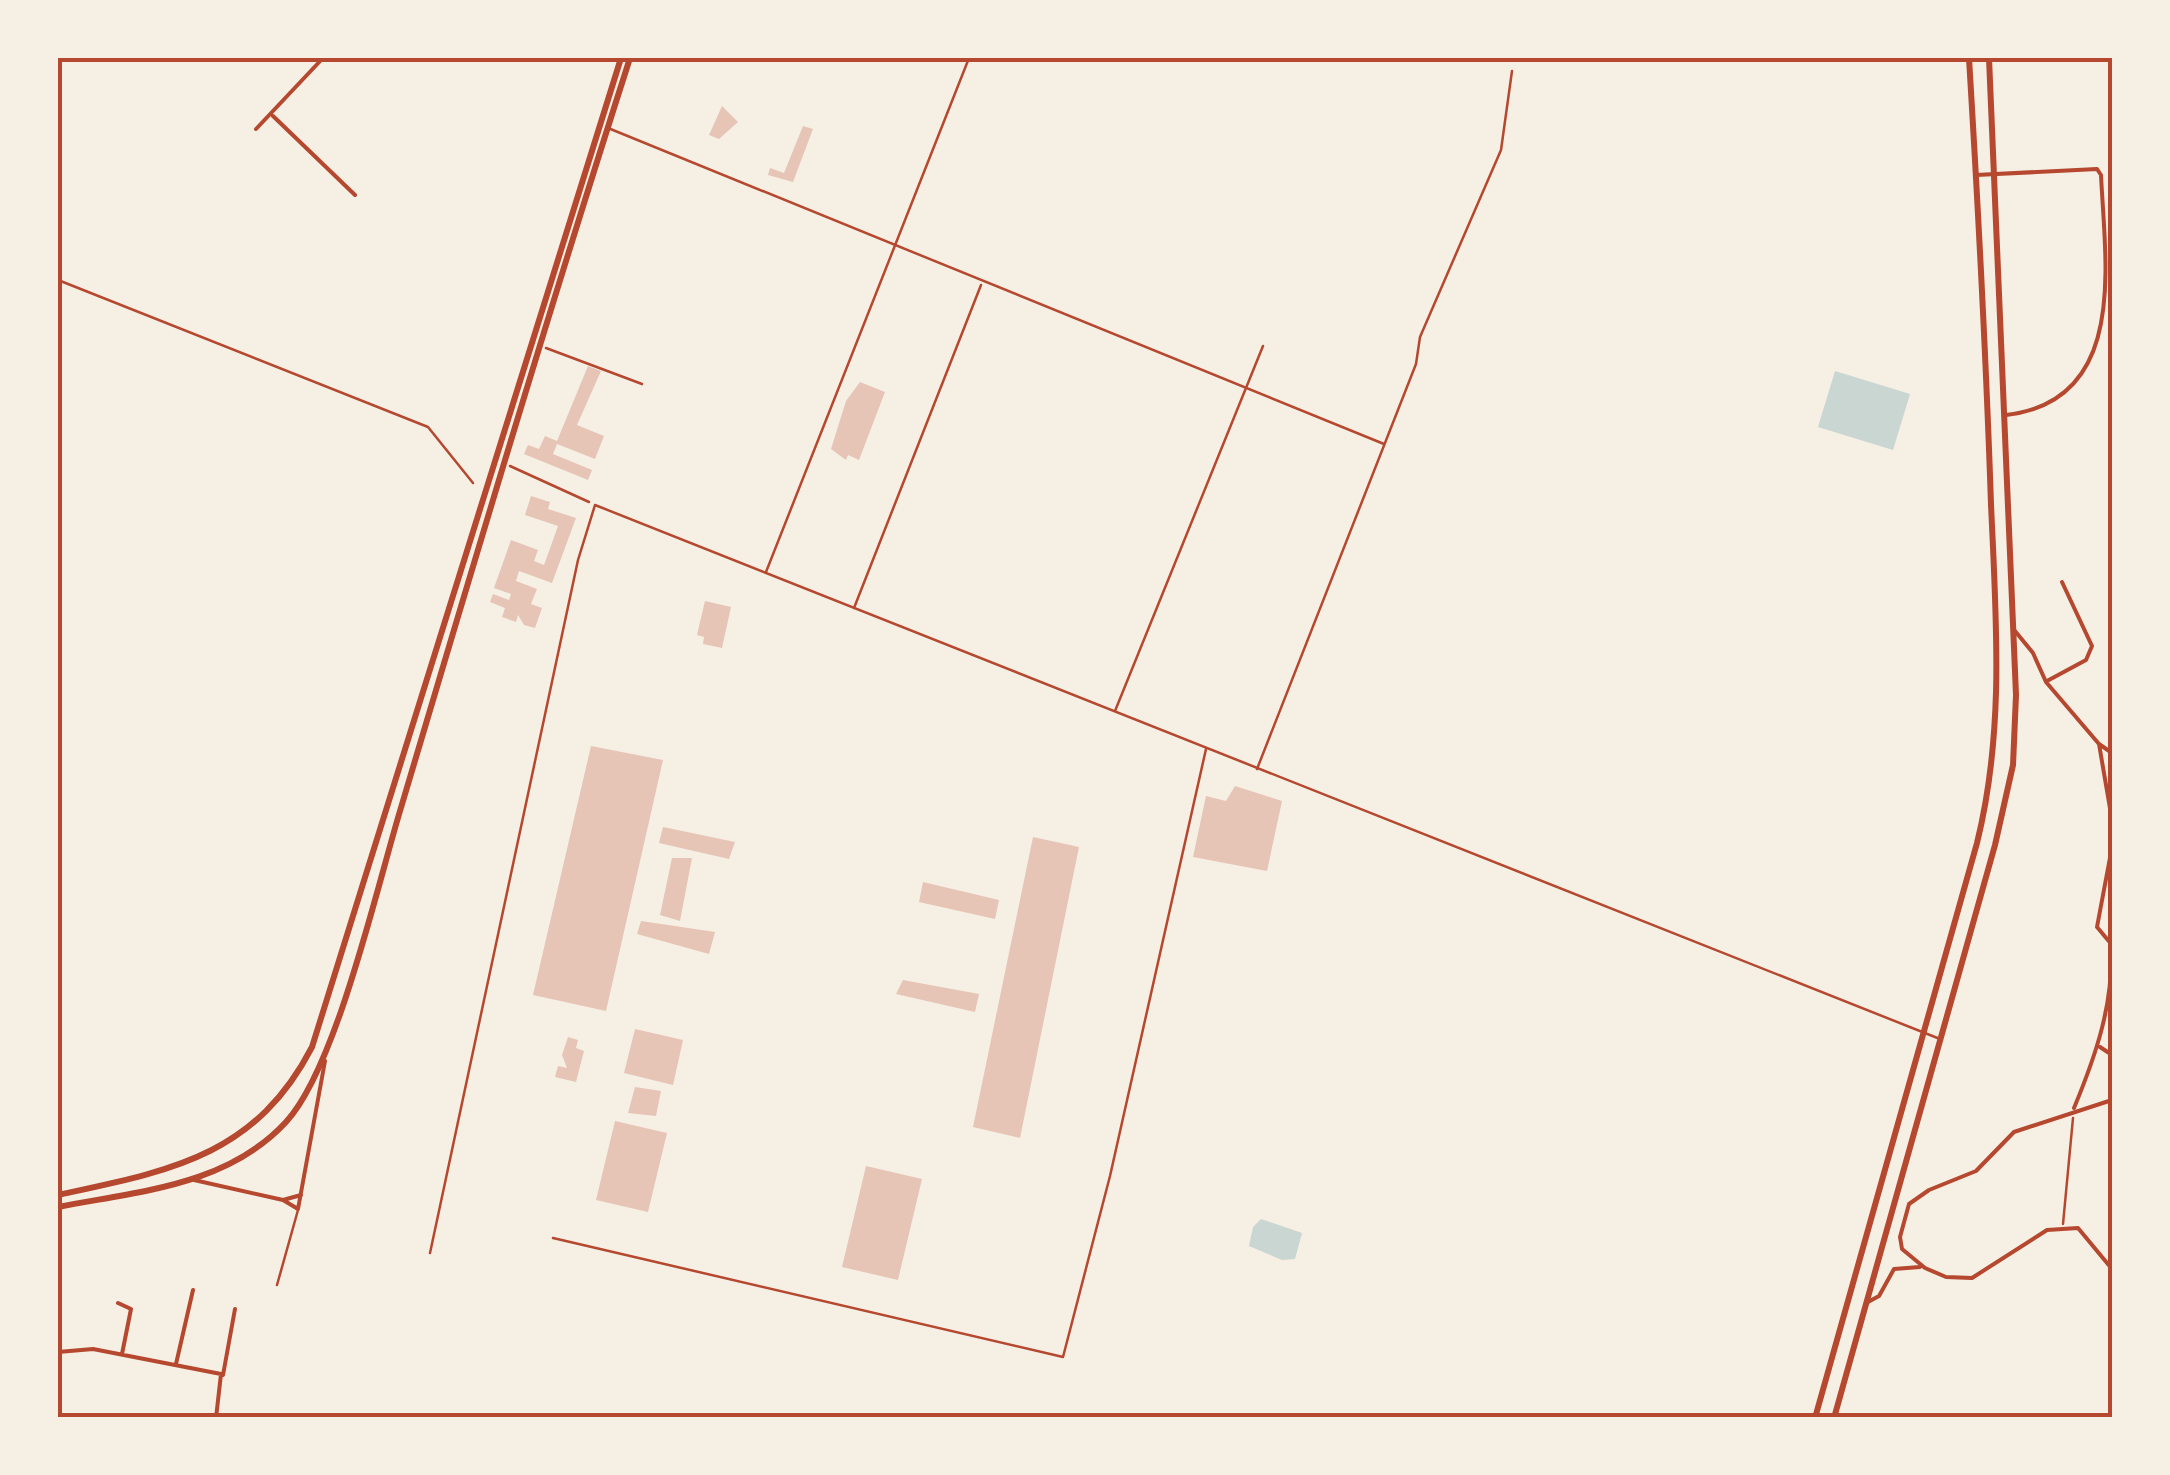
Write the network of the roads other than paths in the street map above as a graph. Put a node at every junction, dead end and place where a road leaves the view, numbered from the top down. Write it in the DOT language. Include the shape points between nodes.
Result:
graph roads {
  1 [pos="323,58"];
  2 [pos="621,58"];
  3 [pos="630,58"];
  4 [pos="969,58"];
  5 [pos="1969,58"];
  6 [pos="1989,58"];
  7 [pos="1512,71"];
  8 [pos="273,116"];
  9 [pos="608,128"];
  10 [pos="256,129"];
  11 [pos="1995,174"];
  12 [pos="1976,175"];
  13 [pos="355,195"];
  14 [pos="893,247"];
  15 [pos="58,280"];
  16 [pos="982,282"];
  17 [pos="1262,346"];
  18 [pos="1245,388"];
  19 [pos="2006,415"];
  20 [pos="1384,444"];
  21 [pos="473,483"];
  22 [pos="765,574"];
  23 [pos="2062,582"];
  24 [pos="853,609"];
  25 [pos="2015,631"];
  26 [pos="2046,682"];
  27 [pos="1114,713"];
  28 [pos="2099,744"];
  29 [pos="1206,749"];
  30 [pos="2112,753"];
  31 [pos="1257,769"];
  32 [pos="2112,820"];
  33 [pos="2112,847"];
  34 [pos="2112,945"];
  35 [pos="1923,1034"];
  36 [pos="1940,1039"];
  37 [pos="2100,1047"];
  38 [pos="312,1048"];
  39 [pos="2112,1055"];
  40 [pos="324,1056"];
  41 [pos="2112,1100"];
  42 [pos="2074,1109"];
  43 [pos="184,1166"];
  44 [pos="194,1180"];
  45 [pos="58,1195"];
  46 [pos="301,1195"];
  47 [pos="283,1200"];
  48 [pos="1895,1200"];
  49 [pos="1909,1204"];
  50 [pos="58,1207"];
  51 [pos="298,1209"];
  52 [pos="553,1238"];
  53 [pos="430,1253"];
  54 [pos="1924,1268"];
  55 [pos="2112,1270"];
  56 [pos="277,1286"];
  57 [pos="192,1290"];
  58 [pos="118,1302"];
  59 [pos="1866,1304"];
  60 [pos="236,1309"];
  61 [pos="58,1352"];
  62 [pos="122,1354"];
  63 [pos="176,1364"];
  64 [pos="224,1376"];
  65 [pos="216,1418"];
  66 [pos="1815,1418"];
  67 [pos="1834,1418"];
  1 -- 8 [label="street"];
  2 -- 38 [label="main road"];
  3 -- 9 [label="main road"];
  4 -- 14 [label="lane"];
  5 -- 12 [label="main road"];
  6 -- 11 [label="main road"];
  7 -- 20 [label="lane" via="1501,150 1420,337"];
  8 -- 10 [label="street"];
  8 -- 13 [label="street"];
  9 -- 14 [label="lane"];
  9 -- 40 [label="main road"];
  11 -- 12 [label="street"];
  11 -- 19 [label="main road"];
  11 -- 19 [label="street" via="2100,171 2106,291 2100,340 2088,362 2054,400"];
  12 -- 35 [label="main road" via="1998,722 1987,803"];
  14 -- 16 [label="lane"];
  14 -- 22 [label="lane"];
  15 -- 21 [label="lane" via="428,427"];
  16 -- 18 [label="lane"];
  16 -- 24 [label="lane"];
  17 -- 18 [label="lane"];
  18 -- 20 [label="lane"];
  18 -- 27 [label="lane"];
  19 -- 25 [label="main road"];
  20 -- 31 [label="lane"];
  22 -- 24 [label="lane"];
  22 -- 53 [label="lane" via="594,505"];
  23 -- 26 [label="street" via="2092,646 2086,660"];
  24 -- 27 [label="lane"];
  25 -- 26 [label="street"];
  25 -- 36 [label="main road" via="2016,728 2005,806"];
  26 -- 28 [label="street"];
  27 -- 29 [label="lane"];
  28 -- 30 [label="street"];
  28 -- 32 [label="street"];
  29 -- 31 [label="lane"];
  29 -- 52 [label="lane" via="1063,1357"];
  31 -- 35 [label="lane"];
  33 -- 34 [label="street" via="2097,927"];
  34 -- 37 [label="street"];
  35 -- 36 [label="lane"];
  35 -- 66 [label="main road"];
  36 -- 48 [label="main road"];
  37 -- 39 [label="street"];
  37 -- 42 [label="street"];
  38 -- 40 [label="main road"];
  38 -- 43 [label="main road" via="270,1110 232,1141"];
  40 -- 44 [label="main road" via="305,1097 273,1136 242,1160"];
  40 -- 46 [label="street"];
  41 -- 42 [label="street"];
  42 -- 49 [label="street" via="2014,1132 1976,1171"];
  43 -- 44 [label="main road"];
  43 -- 45 [label="main road"];
  44 -- 47 [label="street"];
  44 -- 50 [label="main road"];
  46 -- 47 [label="street"];
  46 -- 51 [label="street"];
  47 -- 51 [label="street"];
  48 -- 49 [label="street"];
  48 -- 59 [label="main road"];
  49 -- 54 [label="street" via="1902,1249"];
  51 -- 56 [label="lane"];
  54 -- 55 [label="street" via="1972,1278 2062,1226 2089,1237"];
  54 -- 59 [label="street" via="1894,1269 1879,1296"];
  57 -- 63 [label="street"];
  58 -- 62 [label="street" via="131,1309"];
  59 -- 67 [label="main road"];
  60 -- 64 [label="street"];
  61 -- 62 [label="street"];
  62 -- 63 [label="street"];
  63 -- 64 [label="street"];
  64 -- 65 [label="street"];
}
